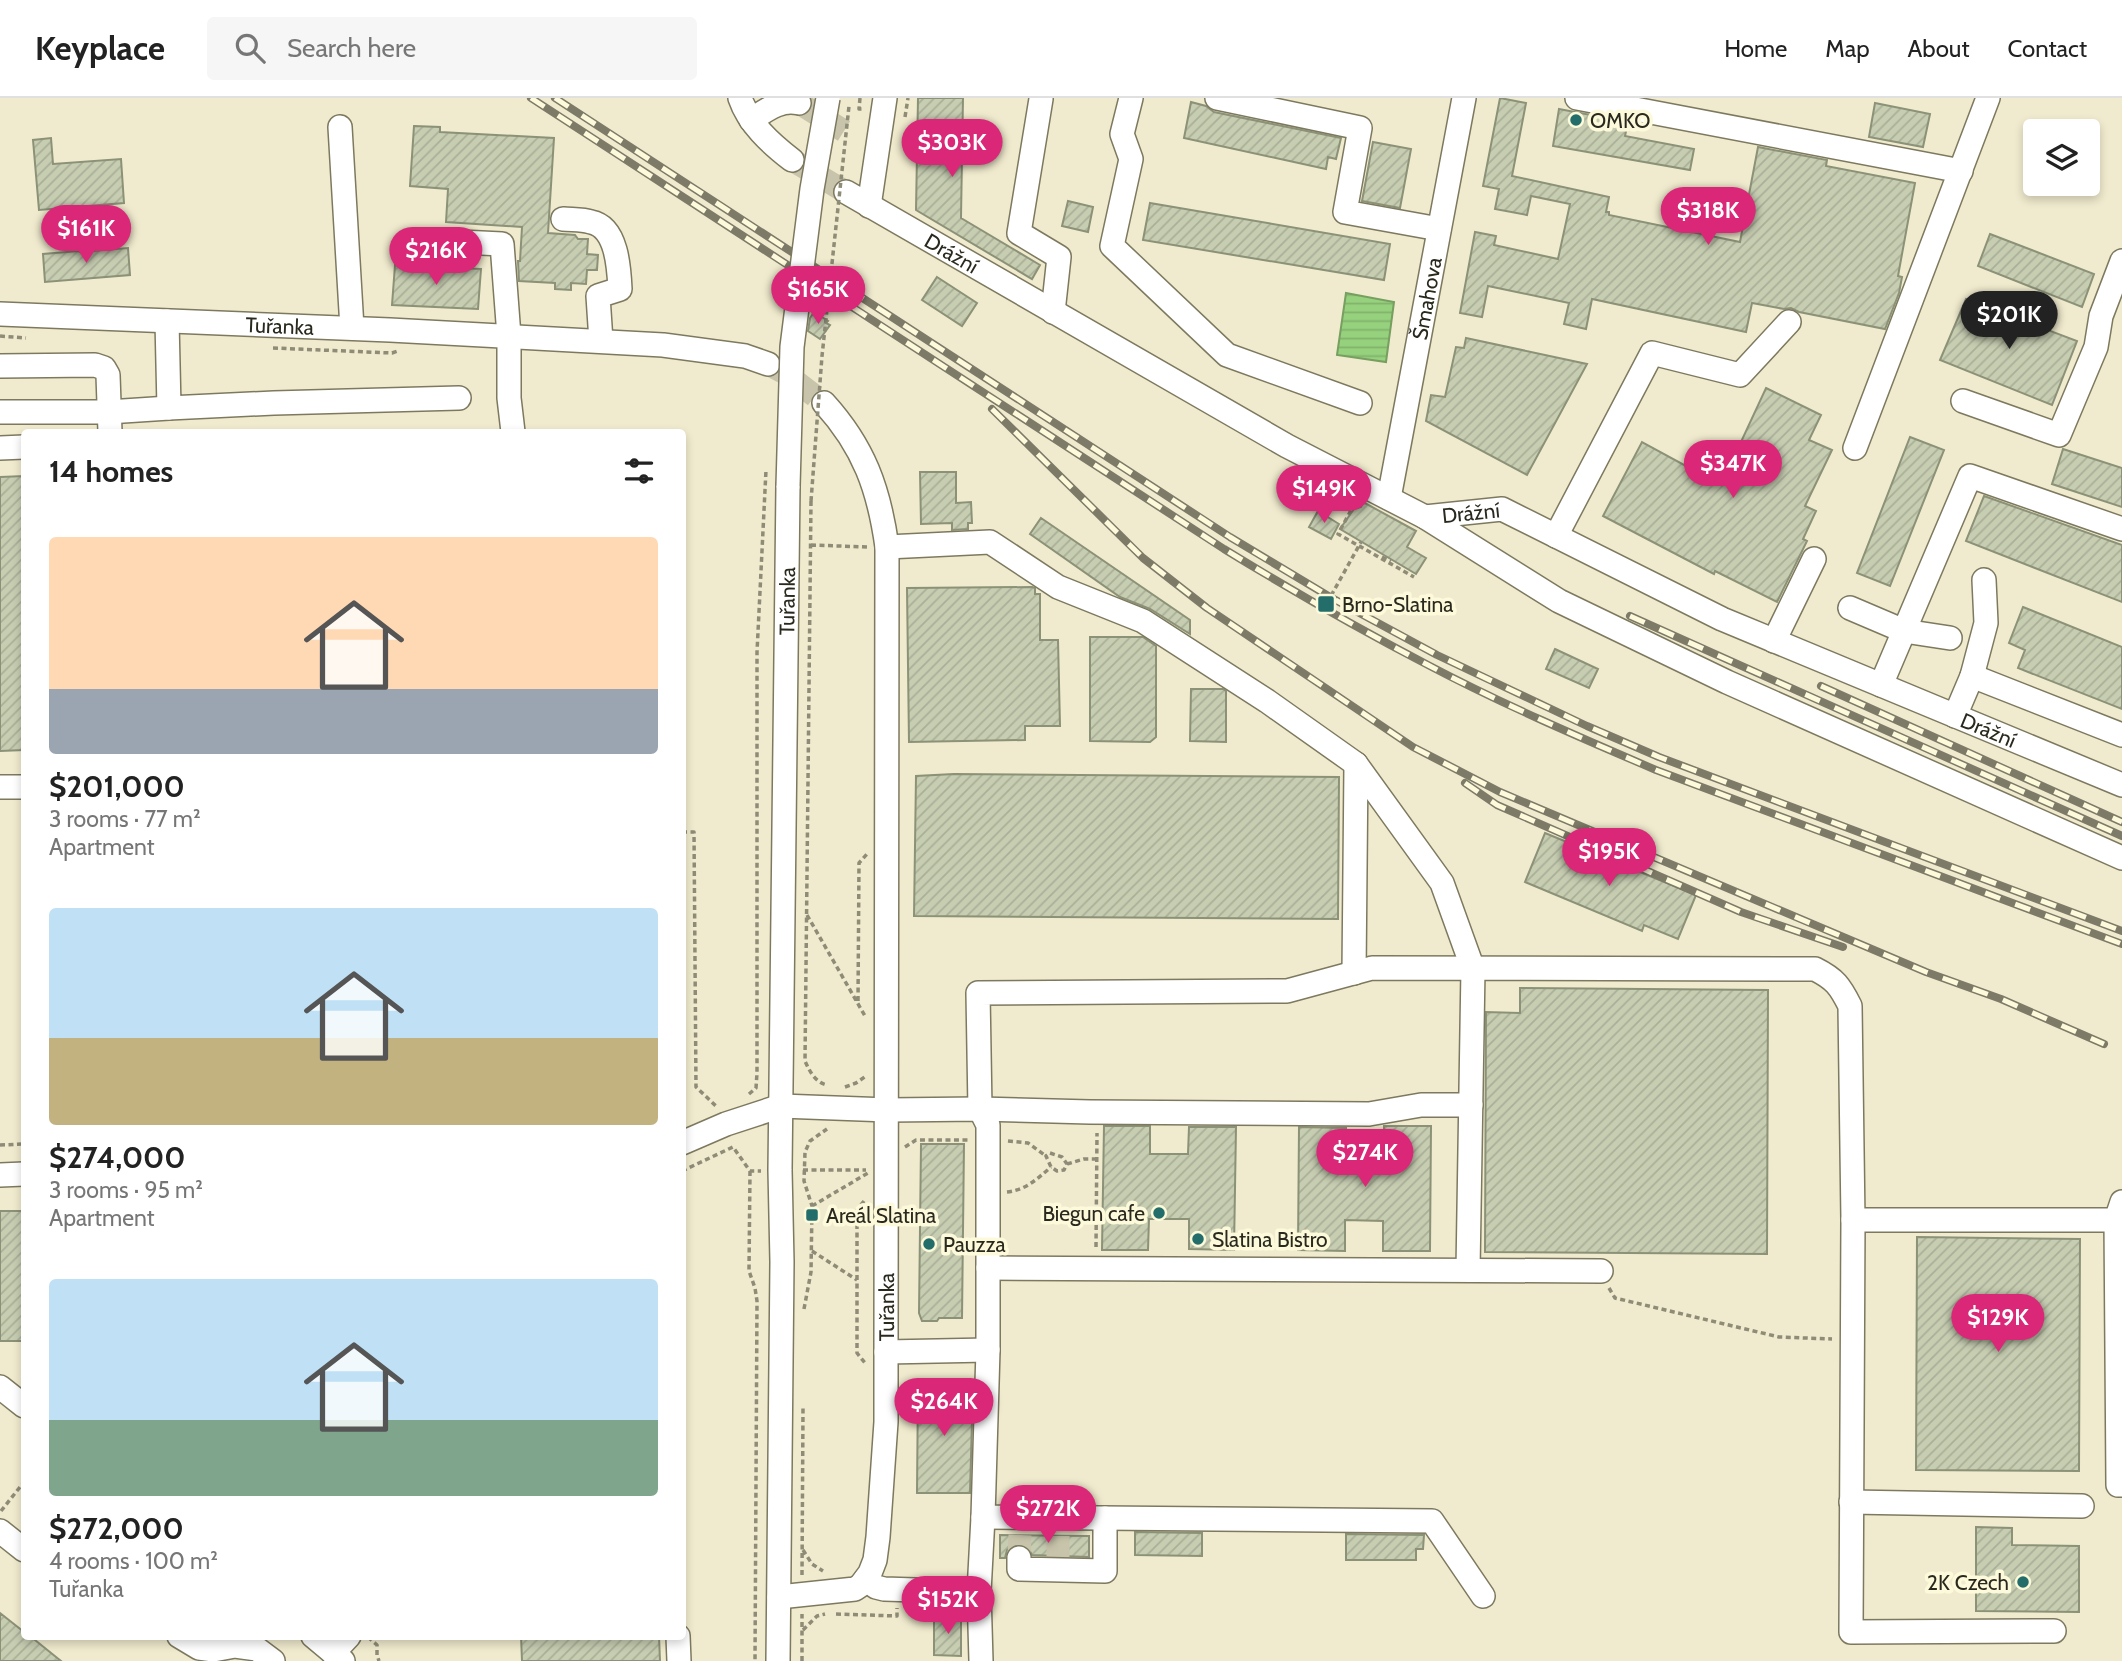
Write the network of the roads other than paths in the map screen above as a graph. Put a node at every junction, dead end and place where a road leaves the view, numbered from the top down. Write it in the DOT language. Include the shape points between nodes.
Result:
graph roads {
  1 [pos="740,98"];
  2 [pos="886,98"];
  3 [pos="1131,98"];
  4 [pos="1217,98"];
  5 [pos="1464,98"];
  6 [pos="1577,98"];
  7 [pos="1988,98"];
  8 [pos="839,99"];
  9 [pos="1041,99"];
  10 [pos="751,120"];
  11 [pos="340,127"];
  12 [pos="1961,171"];
  13 [pos="846,192"];
  14 [pos="869,206"];
  15 [pos="563,219"];
  16 [pos="1439,229"];
  17 [pos="441,241"];
  18 [pos="2121,267"];
  19 [pos="1053,312"];
  20 [pos="0,314"];
  21 [pos="167,321"];
  22 [pos="1789,322"];
  23 [pos="352,328"];
  24 [pos="509,336"];
  25 [pos="601,341"];
  26 [pos="768,364"];
  27 [pos="0,366"];
  28 [pos="459,398"];
  29 [pos="1963,401"];
  30 [pos="824,403"];
  31 [pos="1360,403"];
  32 [pos="169,408"];
  33 [pos="0,412"];
  34 [pos="109,422"];
  35 [pos="513,429"];
  36 [pos="21,447"];
  37 [pos="0,448"];
  38 [pos="1855,448"];
  39 [pos="1389,498"];
  40 [pos="1425,517"];
  41 [pos="2122,530"];
  42 [pos="1556,536"];
  43 [pos="879,547"];
  44 [pos="1814,559"];
  45 [pos="1984,580"];
  46 [pos="1850,608"];
  47 [pos="1904,631"];
  48 [pos="1950,638"];
  49 [pos="1774,641"];
  50 [pos="1972,676"];
  51 [pos="1881,685"];
  52 [pos="1955,716"];
  53 [pos="2122,735"];
  54 [pos="1356,764"];
  55 [pos="2122,785"];
  56 [pos="0,787"];
  57 [pos="21,787"];
  58 [pos="2122,858"];
  59 [pos="1473,969"];
  60 [pos="1354,973"];
  61 [pos="1471,1104"];
  62 [pos="781,1106"];
  63 [pos="980,1109"];
  64 [pos="888,1110"];
  65 [pos="686,1141"];
  66 [pos="21,1174"];
  67 [pos="0,1175"];
  68 [pos="2119,1211"];
  69 [pos="1853,1220"];
  70 [pos="988,1268"];
  71 [pos="1468,1270"];
  72 [pos="1601,1271"];
  73 [pos="988,1350"];
  74 [pos="887,1352"];
  75 [pos="0,1387"];
  76 [pos="21,1404"];
  77 [pos="2122,1485"];
  78 [pos="1851,1502"];
  79 [pos="2082,1506"];
  80 [pos="983,1517"];
  81 [pos="1105,1518"];
  82 [pos="0,1531"];
  83 [pos="1027,1542"];
  84 [pos="1066,1546"];
  85 [pos="21,1548"];
  86 [pos="866,1579"];
  87 [pos="979,1592"];
  88 [pos="779,1597"];
  89 [pos="1483,1597"];
  90 [pos="2054,1631"];
  91 [pos="186,1640"];
  92 [pos="318,1640"];
  93 [pos="347,1640"];
  94 [pos="678,1640"];
  95 [pos="338,1657"];
  96 [pos="273,1661"];
  97 [pos="679,1661"];
  98 [pos="778,1661"];
  99 [pos="981,1661"];
  1 -- 10 [label="street"];
  2 -- 14 [label="street"];
  3 -- 31 [label="street" via="1122,134 1131,159 1112,247 1227,355"];
  4 -- 16 [label="street" via="1360,128 1345,212"];
  5 -- 16 [label="street, Šmahova"];
  6 -- 12 [label="street"];
  7 -- 12 [label="street"];
  8 -- 62 [label="street, Tuřanka, bridge" via="809,213 792,347"];
  9 -- 19 [label="street" via="1019,233 1059,257"];
  10 -- 10 [label="street" via="788,104 769,115 768,122 783,153"];
  11 -- 23 [label="street"];
  12 -- 38 [label="street"];
  13 -- 14 [label="street, Drážní"];
  14 -- 19 [label="street, Drážní"];
  15 -- 25 [label="street" via="594,222 610,237 618,261 620,289 598,296"];
  16 -- 39 [label="street, Šmahova"];
  17 -- 24 [label="street" via="502,244"];
  18 -- 29 [label="street" via="2101,316 2096,347 2059,435"];
  19 -- 39 [label="street, Drážní" via="1287,446"];
  20 -- 21 [label="street, Tuřanka"];
  21 -- 23 [label="street, Tuřanka"];
  21 -- 32 [label="street"];
  22 -- 42 [label="street" via="1740,375 1652,353"];
  23 -- 24 [label="street, Tuřanka"];
  24 -- 25 [label="street, Tuřanka"];
  24 -- 35 [label="street"];
  25 -- 26 [label="street, Tuřanka" via="712,350"];
  27 -- 34 [label="street" via="104,368"];
  28 -- 32 [label="street"];
  30 -- 43 [label="street, Tuřanka" via="855,442 871,474 882,512"];
  32 -- 34 [label="street"];
  33 -- 34 [label="street"];
  36 -- 37 [label="street"];
  39 -- 40 [label="street, Drážní"];
  40 -- 42 [label="street, Drážní" via="1502,509"];
  40 -- 58 [label="street" via="1559,601 1739,688"];
  41 -- 47 [label="street" via="1970,477"];
  42 -- 49 [label="street, Drážní"];
  43 -- 54 [label="street" via="990,542 1058,587 1143,621"];
  43 -- 64 [label="street, Tuřanka"];
  44 -- 49 [label="street"];
  45 -- 50 [label="street" via="1986,624"];
  46 -- 47 [label="street"];
  47 -- 48 [label="street"];
  47 -- 51 [label="street"];
  49 -- 51 [label="street, Drážní"];
  50 -- 52 [label="street"];
  50 -- 53 [label="street"];
  51 -- 52 [label="street, Drážní"];
  52 -- 55 [label="street, Drážní"];
  54 -- 59 [label="street" via="1442,883"];
  54 -- 60 [label="street"];
  56 -- 57 [label="street"];
  59 -- 60 [label="street" via="1372,968"];
  59 -- 61 [label="street"];
  59 -- 69 [label="street" via="1815,970 1830,976 1850,1006"];
  60 -- 63 [label="street" via="1287,991 978,993"];
  61 -- 63 [label="street" via="1421,1105 1369,1114"];
  61 -- 71 [label="street"];
  62 -- 64 [label="street"];
  62 -- 65 [label="street"];
  62 -- 88 [label="street, Tuřanka"];
  63 -- 64 [label="street"];
  63 -- 70 [label="street" via="988,1125"];
  64 -- 74 [label="street, Tuřanka"];
  66 -- 67 [label="street"];
  68 -- 69 [label="street"];
  68 -- 77 [label="street" via="2118,1485"];
  69 -- 78 [label="street"];
  70 -- 71 [label="street"];
  70 -- 73 [label="street"];
  71 -- 72 [label="street"];
  73 -- 74 [label="street"];
  73 -- 80 [label="street"];
  74 -- 86 [label="street, Tuřanka" via="878,1537"];
  75 -- 76 [label="street"];
  78 -- 79 [label="street"];
  78 -- 90 [label="street" via="1851,1632"];
  80 -- 83 [label="street"];
  80 -- 87 [label="street"];
  81 -- 84 [label="street"];
  81 -- 84 [label="street" via="1105,1571"];
  81 -- 89 [label="street" via="1432,1521"];
  82 -- 85 [label="street"];
  83 -- 84 [label="street"];
  83 -- 84 [label="street"];
  86 -- 87 [label="street" via="876,1587"];
  86 -- 88 [label="street" via="849,1591"];
  87 -- 99 [label="street"];
  88 -- 98 [label="street, Tuřanka"];
  91 -- 96 [label="street" via="213,1650 257,1649"];
  92 -- 95 [label="street"];
  93 -- 95 [label="street"];
  94 -- 97 [label="street"];
}
